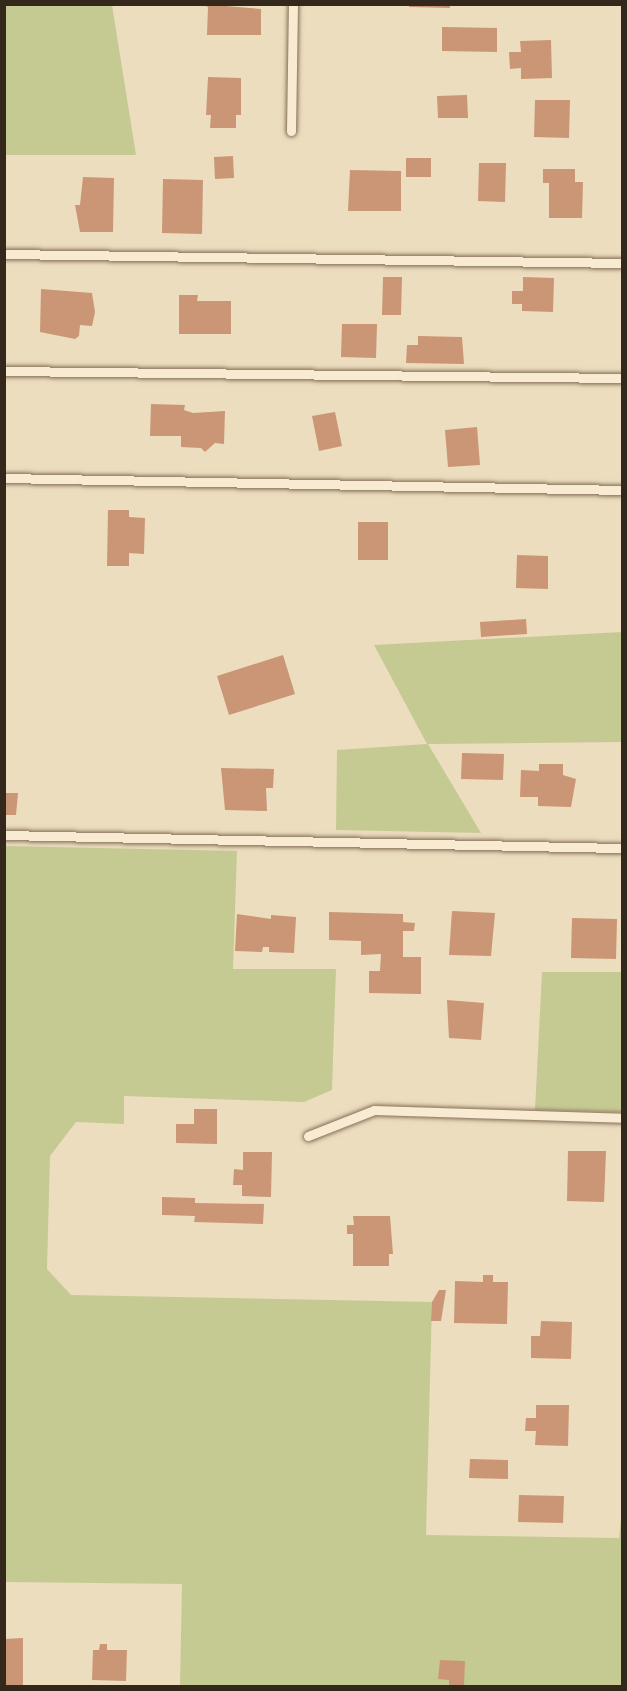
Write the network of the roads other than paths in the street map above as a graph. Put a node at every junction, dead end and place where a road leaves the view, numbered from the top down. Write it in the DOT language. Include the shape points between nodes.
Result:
graph roads {
  1 [pos="293,4"];
  2 [pos="291,130"];
  3 [pos="4,254"];
  4 [pos="622,263"];
  5 [pos="4,371"];
  6 [pos="622,378"];
  7 [pos="4,478"];
  8 [pos="622,490"];
  9 [pos="4,835"];
  10 [pos="622,848"];
  11 [pos="622,1118"];
  12 [pos="308,1136"];
  1 -- 2 [label="lane"];
  3 -- 4 [label="lane"];
  5 -- 6 [label="lane"];
  7 -- 8 [label="lane"];
  9 -- 10 [label="lane"];
  11 -- 12 [label="lane" via="374,1110"];
}
